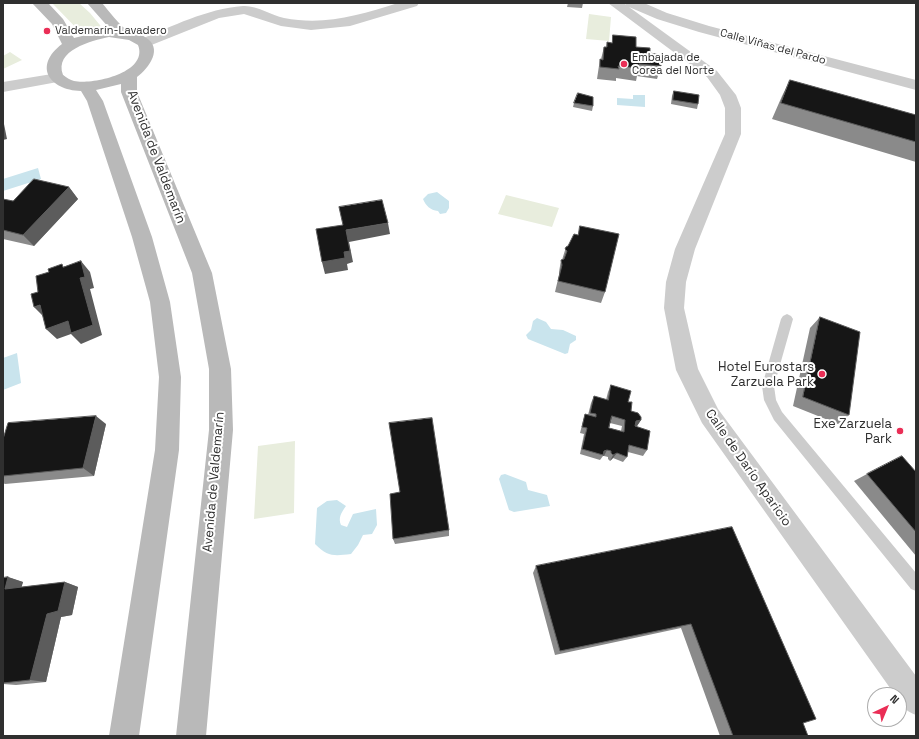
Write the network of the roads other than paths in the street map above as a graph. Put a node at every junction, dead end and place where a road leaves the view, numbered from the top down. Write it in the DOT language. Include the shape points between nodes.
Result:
graph roads {
  1 [pos="39,3"];
  2 [pos="94,3"];
  3 [pos="412,3"];
  4 [pos="615,3"];
  5 [pos="632,3"];
  6 [pos="246,6"];
  7 [pos="682,22"];
  8 [pos="655,25"];
  9 [pos="123,34"];
  10 [pos="144,43"];
  11 [pos="70,46"];
  12 [pos="56,71"];
  13 [pos="129,75"];
  14 [pos="916,85"];
  15 [pos="85,86"];
  16 [pos="4,87"];
  17 [pos="787,319"];
  18 [pos="916,584"];
  19 [pos="916,700"];
  20 [pos="124,736"];
  21 [pos="191,736"];
  1 -- 11 [label="street" via="61,27"];
  2 -- 9 [label="street"];
  3 -- 6 [label="street" via="350,22 311,26 281,22"];
  4 -- 8 [label="street, Calle de Darío Aparicio"];
  5 -- 8 [label="street, Calle Viñas del Pardo"];
  6 -- 10 [label="street" via="216,14"];
  7 -- 8 [label="street, Calle Viñas del Pardo"];
  7 -- 8 [label="street" via="663,30"];
  7 -- 14 [label="street, Calle Viñas del Pardo"];
  8 -- 19 [label="street, Calle de Darío Aparicio" via="712,74 731,101 735,117 733,134 685,249 676,282 674,308 687,370 710,416"];
  9 -- 10 [label="street"];
  9 -- 11 [label="street" via="99,35"];
  10 -- 13 [label="street" via="148,50 146,59 140,68"];
  11 -- 12 [label="street" via="58,56"];
  12 -- 15 [label="street" via="70,84"];
  12 -- 16 [label="street"];
  13 -- 15 [label="street" via="106,84"];
  13 -- 21 [label="street, Avenida de Valdemarín" via="129,92 202,273 220,369 221,430"];
  15 -- 20 [label="street" via="95,101 142,237 160,302 170,377 167,450"];
  17 -- 18 [label="lane" via="768,386 770,400 778,416"];
}
